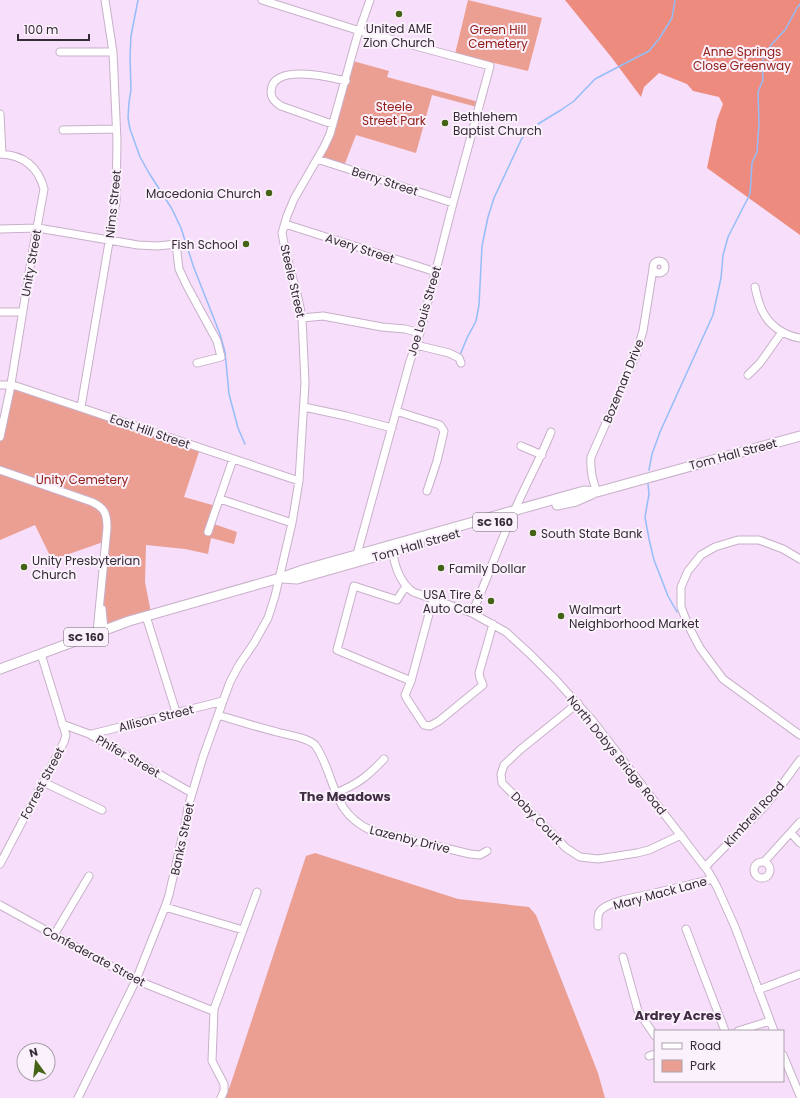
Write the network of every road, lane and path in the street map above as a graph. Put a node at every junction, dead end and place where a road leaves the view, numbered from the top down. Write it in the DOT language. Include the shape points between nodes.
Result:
graph roads {
  1 [pos="105,0"];
  2 [pos="262,0"];
  3 [pos="289,0"];
  4 [pos="370,0"];
  5 [pos="286,7"];
  6 [pos="360,31"];
  7 [pos="60,52"];
  8 [pos="113,52"];
  9 [pos="346,80"];
  10 [pos="0,114"];
  11 [pos="333,124"];
  12 [pos="116,129"];
  13 [pos="63,130"];
  14 [pos="1,154"];
  15 [pos="318,159"];
  16 [pos="453,202"];
  17 [pos="285,224"];
  18 [pos="38,228"];
  19 [pos="0,229"];
  20 [pos="110,240"];
  21 [pos="653,269"];
  22 [pos="436,272"];
  23 [pos="755,287"];
  24 [pos="0,312"];
  25 [pos="23,312"];
  26 [pos="302,318"];
  27 [pos="782,332"];
  28 [pos="420,333"];
  29 [pos="800,338"];
  30 [pos="416,345"];
  31 [pos="197,363"];
  32 [pos="462,364"];
  33 [pos="748,376"];
  34 [pos="0,385"];
  35 [pos="11,385"];
  36 [pos="81,407"];
  37 [pos="304,407"];
  38 [pos="396,411"];
  39 [pos="392,428"];
  40 [pos="552,432"];
  41 [pos="800,436"];
  42 [pos="0,437"];
  43 [pos="521,446"];
  44 [pos="542,455"];
  45 [pos="233,459"];
  46 [pos="0,470"];
  47 [pos="299,481"];
  48 [pos="427,491"];
  49 [pos="596,492"];
  50 [pos="220,499"];
  51 [pos="513,514"];
  52 [pos="292,523"];
  53 [pos="208,532"];
  54 [pos="392,549"];
  55 [pos="357,554"];
  56 [pos="800,559"];
  57 [pos="280,578"];
  58 [pos="406,587"];
  59 [pos="433,599"];
  60 [pos="472,613"];
  61 [pos="146,616"];
  62 [pos="493,624"];
  63 [pos="100,631"];
  64 [pos="41,654"];
  65 [pos="0,669"];
  66 [pos="411,681"];
  67 [pos="223,701"];
  68 [pos="578,704"];
  69 [pos="176,712"];
  70 [pos="218,715"];
  71 [pos="62,724"];
  72 [pos="90,734"];
  73 [pos="800,735"];
  74 [pos="384,759"];
  75 [pos="800,760"];
  76 [pos="43,782"];
  77 [pos="192,793"];
  78 [pos="336,793"];
  79 [pos="102,810"];
  80 [pos="800,822"];
  81 [pos="790,833"];
  82 [pos="681,835"];
  83 [pos="800,843"];
  84 [pos="487,851"];
  85 [pos="764,862"];
  86 [pos="0,864"];
  87 [pos="706,866"];
  88 [pos="89,876"];
  89 [pos="713,879"];
  90 [pos="257,892"];
  91 [pos="0,905"];
  92 [pos="164,907"];
  93 [pos="598,926"];
  94 [pos="686,929"];
  95 [pos="243,930"];
  96 [pos="54,935"];
  97 [pos="624,956"];
  98 [pos="800,974"];
  99 [pos="136,980"];
  100 [pos="758,990"];
  101 [pos="213,1011"];
  102 [pos="770,1021"];
  103 [pos="725,1030"];
  104 [pos="741,1030"];
  105 [pos="774,1030"];
  106 [pos="654,1035"];
  107 [pos="784,1057"];
  108 [pos="800,1096"];
  109 [pos="78,1098"];
  110 [pos="220,1098"];
  1 -- 8 [label="street, Nims Street"];
  2 -- 5 [label="street"];
  3 -- 5 [label="street"];
  4 -- 6 [label="street, Steele Street"];
  5 -- 6 [label="street"];
  6 -- 9 [label="street, Steele Street"];
  6 -- 16 [label="street, Joe Louis Street" via="490,66"];
  7 -- 8 [label="street"];
  8 -- 12 [label="street, Nims Street"];
  9 -- 11 [label="street, Steele Street"];
  9 -- 11 [label="street" via="292,74 277,79 273,84 272,97 277,104"];
  10 -- 14 [label="street, Unity Street"];
  11 -- 15 [label="street, Steele Street"];
  12 -- 13 [label="street"];
  12 -- 20 [label="street, Nims Street" via="116,201"];
  14 -- 18 [label="street, Unity Street" via="10,154 26,161 42,179 44,189"];
  15 -- 16 [label="street, Berry Street"];
  15 -- 17 [label="street, Steele Street" via="294,199"];
  16 -- 22 [label="street, Joe Louis Street"];
  17 -- 22 [label="street, Avery Street"];
  17 -- 26 [label="street, Steele Street" via="282,233"];
  18 -- 19 [label="street"];
  18 -- 20 [label="street"];
  18 -- 25 [label="street, Unity Street"];
  20 -- 31 [label="street" via="158,246 176,244 179,269 217,341 221,357"];
  20 -- 36 [label="street, Nims Street"];
  21 -- 49 [label="street, Bozeman Drive" via="643,331 636,355 591,457"];
  22 -- 28 [label="street, Joe Louis Street"];
  23 -- 27 [label="street" via="763,313 769,322"];
  24 -- 25 [label="street"];
  25 -- 35 [label="street, Unity Street"];
  26 -- 28 [label="street" via="323,316"];
  26 -- 37 [label="street, Steele Street"];
  27 -- 29 [label="street"];
  27 -- 33 [label="street"];
  28 -- 30 [label="street, Joe Louis Street"];
  30 -- 32 [label="street" via="449,353 459,358"];
  30 -- 38 [label="street, Joe Louis Street"];
  34 -- 35 [label="street, East Hill Street"];
  35 -- 36 [label="street, East Hill Street"];
  35 -- 42 [label="street, Unity Street"];
  36 -- 45 [label="street, East Hill Street"];
  37 -- 39 [label="street"];
  37 -- 47 [label="street, Steele Street"];
  38 -- 39 [label="street, Joe Louis Street"];
  38 -- 48 [label="street" via="440,425 444,431"];
  39 -- 55 [label="street, Joe Louis Street"];
  40 -- 44 [label="street"];
  41 -- 49 [label="main road, Tom Hall Street / SC 160"];
  43 -- 44 [label="street"];
  44 -- 51 [label="street"];
  45 -- 47 [label="street, East Hill Street"];
  45 -- 50 [label="street"];
  46 -- 63 [label="street" via="92,502 104,511 107,522 99,606 103,611"];
  47 -- 52 [label="street, Steele Street"];
  49 -- 51 [label="main road, Tom Hall Street / SC 160" via="584,491"];
  50 -- 52 [label="street"];
  50 -- 53 [label="street"];
  51 -- 54 [label="main road, Tom Hall Street / SC 160"];
  51 -- 60 [label="street"];
  52 -- 57 [label="street, Steele Street"];
  54 -- 55 [label="main road, Tom Hall Street / SC 160"];
  54 -- 57 [label="main road, Tom Hall Street / SC 160" via="297,579"];
  54 -- 58 [label="street" via="401,580"];
  55 -- 57 [label="main road, Tom Hall Street / SC 160"];
  56 -- 73 [label="street" via="784,549 759,540 738,540 715,547 700,555 688,571 681,588 681,607 700,648 723,678"];
  57 -- 61 [label="main road, Tom Hall Street / SC 160"];
  57 -- 67 [label="street, Banks Street" via="268,618 230,682"];
  58 -- 59 [label="street, North Dobys Bridge Road"];
  58 -- 66 [label="street" via="397,600 354,586 337,650"];
  59 -- 60 [label="street, North Dobys Bridge Road"];
  59 -- 66 [label="street"];
  60 -- 62 [label="street, North Dobys Bridge Road"];
  61 -- 63 [label="main road, Tom Hall Street / SC 160"];
  61 -- 69 [label="street"];
  62 -- 66 [label="street" via="479,673 483,685 430,726 424,725 406,699 405,695"];
  62 -- 68 [label="street, North Dobys Bridge Road" via="530,654"];
  63 -- 64 [label="main road, Tom Hall Street / SC 160"];
  64 -- 65 [label="main road, Tom Hall Street / SC 160"];
  64 -- 71 [label="street, Forrest Street"];
  67 -- 69 [label="street, Allison Street"];
  67 -- 70 [label="street, Banks Street"];
  68 -- 82 [label="street, North Dobys Bridge Road"];
  68 -- 82 [label="street, Doby Court" via="521,749 504,766 501,774 502,783 566,848 580,857 598,859 637,853"];
  69 -- 72 [label="street, Allison Street"];
  70 -- 77 [label="street, Banks Street"];
  70 -- 78 [label="street, Lazenby Drive" via="314,744"];
  71 -- 72 [label="street, Phifer Street"];
  71 -- 76 [label="street, Forrest Street" via="66,735 64,742"];
  72 -- 77 [label="street, Phifer Street"];
  74 -- 78 [label="street" via="365,778"];
  75 -- 87 [label="street, Kimbrell Road" via="778,790"];
  76 -- 79 [label="street"];
  76 -- 86 [label="street, Forrest Street"];
  77 -- 92 [label="street, Banks Street" via="171,887"];
  78 -- 84 [label="street, Lazenby Drive" via="343,808 352,818 370,830 470,854 480,855"];
  80 -- 81 [label="street"];
  81 -- 83 [label="street"];
  81 -- 85 [label="street"];
  82 -- 87 [label="street, North Dobys Bridge Road"];
  87 -- 89 [label="street, North Dobys Bridge Road"];
  88 -- 96 [label="street"];
  89 -- 93 [label="street, Mary Mack Lane" via="614,903 598,914"];
  89 -- 100 [label="street, North Dobys Bridge Road" via="735,927"];
  90 -- 95 [label="street"];
  91 -- 96 [label="street, Confederate Street"];
  92 -- 95 [label="street"];
  92 -- 99 [label="street, Banks Street"];
  94 -- 103 [label="street"];
  95 -- 101 [label="street"];
  96 -- 99 [label="street, Confederate Street"];
  97 -- 106 [label="street" via="638,1011"];
  98 -- 100 [label="street"];
  99 -- 101 [label="street, Confederate Street"];
  99 -- 109 [label="street, Banks Street"];
  100 -- 102 [label="street, North Dobys Bridge Road"];
  101 -- 110 [label="street" via="212,1060 224,1084"];
  102 -- 104 [label="street"];
  102 -- 105 [label="street, North Dobys Bridge Road"];
  107 -- 108 [label="street"];
}
